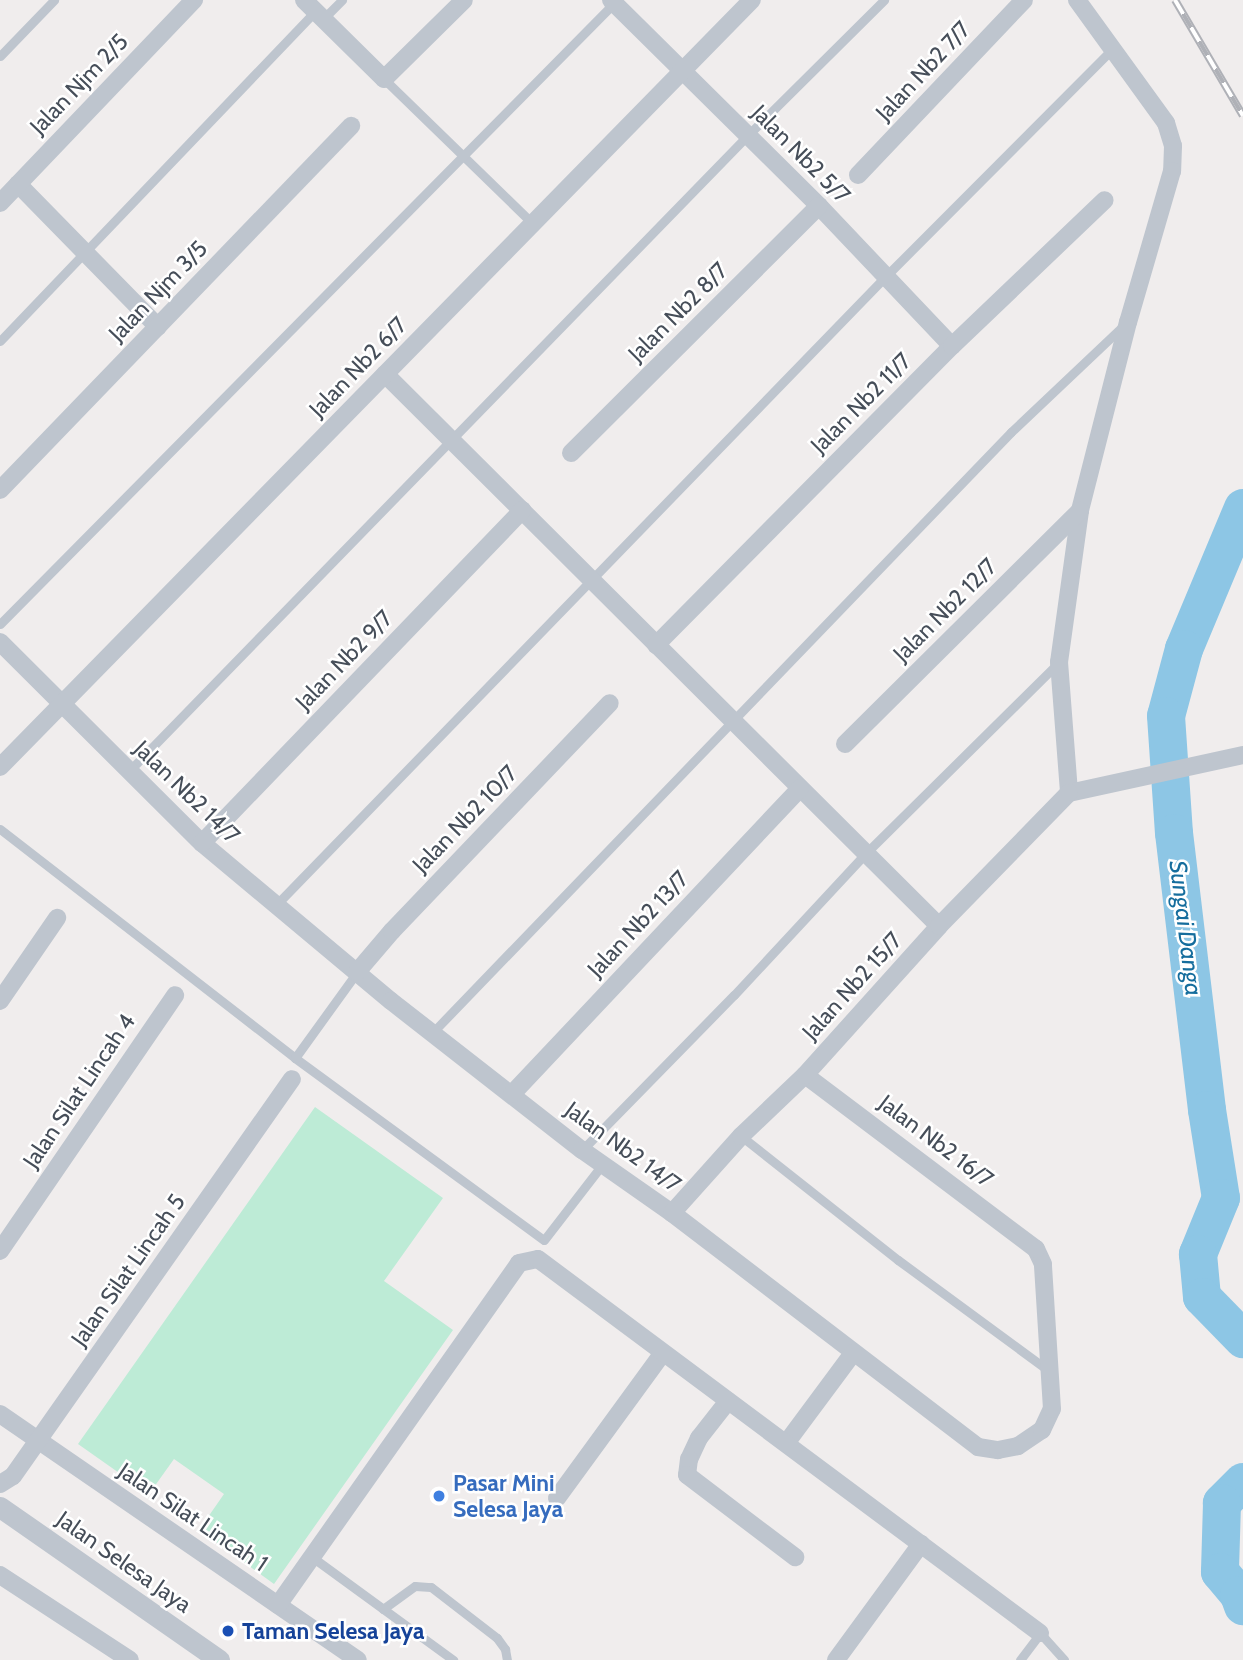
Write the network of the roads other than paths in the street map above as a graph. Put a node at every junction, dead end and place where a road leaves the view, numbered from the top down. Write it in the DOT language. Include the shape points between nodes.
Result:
graph roads {
  1 [pos="54,0"];
  2 [pos="194,0"];
  3 [pos="342,0"];
  4 [pos="464,0"];
  5 [pos="752,0"];
  6 [pos="884,0"];
  7 [pos="1024,0"];
  8 [pos="1077,0"];
  9 [pos="614,1"];
  10 [pos="314,10"];
  11 [pos="1112,49"];
  12 [pos="0,56"];
  13 [pos="683,71"];
  14 [pos="384,79"];
  15 [pos="351,126"];
  16 [pos="748,135"];
  17 [pos="463,156"];
  18 [pos="858,175"];
  19 [pos="18,184"];
  20 [pos="1105,200"];
  21 [pos="0,203"];
  22 [pos="819,206"];
  23 [pos="533,224"];
  24 [pos="85,252"];
  25 [pos="886,276"];
  26 [pos="1128,322"];
  27 [pos="158,327"];
  28 [pos="0,341"];
  29 [pos="952,346"];
  30 [pos="385,374"];
  31 [pos="453,442"];
  32 [pos="571,453"];
  33 [pos="0,490"];
  34 [pos="522,510"];
  35 [pos="1080,511"];
  36 [pos="590,579"];
  37 [pos="0,624"];
  38 [pos="0,642"];
  39 [pos="656,645"];
  40 [pos="1059,662"];
  41 [pos="610,703"];
  42 [pos="62,704"];
  43 [pos="734,722"];
  44 [pos="845,744"];
  45 [pos="1243,755"];
  46 [pos="0,767"];
  47 [pos="130,771"];
  48 [pos="800,788"];
  49 [pos="1069,793"];
  50 [pos="0,829"];
  51 [pos="202,843"];
  52 [pos="866,853"];
  53 [pos="275,906"];
  54 [pos="57,918"];
  55 [pos="939,926"];
  56 [pos="357,972"];
  57 [pos="175,995"];
  58 [pos="0,1001"];
  59 [pos="433,1032"];
  60 [pos="295,1058"];
  61 [pos="805,1075"];
  62 [pos="292,1079"];
  63 [pos="512,1094"];
  64 [pos="741,1136"];
  65 [pos="582,1150"];
  66 [pos="602,1165"];
  67 [pos="672,1213"];
  68 [pos="1036,1249"];
  69 [pos="0,1251"];
  70 [pos="853,1353"];
  71 [pos="662,1354"];
  72 [pos="1050,1371"];
  73 [pos="728,1401"];
  74 [pos="0,1414"];
  75 [pos="38,1440"];
  76 [pos="787,1442"];
  77 [pos="0,1484"];
  78 [pos="557,1498"];
  79 [pos="0,1507"];
  80 [pos="920,1544"];
  81 [pos="312,1557"];
  82 [pos="795,1558"];
  83 [pos="0,1575"];
  84 [pos="278,1605"];
  85 [pos="383,1609"];
  86 [pos="1040,1633"];
  87 [pos="130,1660"];
  88 [pos="219,1660"];
  89 [pos="358,1660"];
  90 [pos="453,1660"];
  91 [pos="507,1660"];
  92 [pos="836,1660"];
  93 [pos="1020,1660"];
  94 [pos="1063,1660"];
  1 -- 12 [label="lane"];
  2 -- 19 [label="street, Jalan Njm 2/5"];
  3 -- 10 [label="lane"];
  4 -- 14 [label="street"];
  5 -- 13 [label="street, Jalan Nb2 6/7"];
  6 -- 16 [label="lane"];
  7 -- 18 [label="street, Jalan Nb2 7/7"];
  8 -- 11 [label="street"];
  9 -- 13 [label="street, Jalan Nb2 5/7"];
  9 -- 17 [label="lane"];
  10 -- 14 [label="street"];
  10 -- 24 [label="lane"];
  11 -- 25 [label="lane"];
  11 -- 26 [label="street" via="1166,123 1173,146 1172,172"];
  13 -- 16 [label="street, Jalan Nb2 5/7"];
  13 -- 23 [label="street, Jalan Nb2 6/7"];
  14 -- 17 [label="lane"];
  15 -- 27 [label="street, Jalan Njm 3/5"];
  16 -- 22 [label="street, Jalan Nb2 5/7"];
  16 -- 31 [label="lane"];
  17 -- 23 [label="lane"];
  17 -- 37 [label="lane"];
  19 -- 21 [label="street, Jalan Njm 2/5"];
  19 -- 24 [label="street"];
  20 -- 29 [label="street, Jalan Nb2 11/7"];
  22 -- 25 [label="street, Jalan Nb2 5/7"];
  22 -- 32 [label="street, Jalan Nb2 8/7"];
  23 -- 30 [label="street, Jalan Nb2 6/7"];
  24 -- 27 [label="street"];
  24 -- 28 [label="lane"];
  25 -- 29 [label="street, Jalan Nb2 5/7"];
  25 -- 36 [label="lane"];
  26 -- 35 [label="street"];
  26 -- 43 [label="lane" via="1011,432"];
  27 -- 33 [label="street, Jalan Njm 3/5"];
  29 -- 39 [label="street, Jalan Nb2 11/7"];
  30 -- 31 [label="street"];
  30 -- 42 [label="street, Jalan Nb2 6/7"];
  31 -- 34 [label="street"];
  31 -- 47 [label="lane"];
  34 -- 36 [label="street"];
  34 -- 51 [label="street, Jalan Nb2 9/7"];
  35 -- 40 [label="street"];
  35 -- 44 [label="street, Jalan Nb2 12/7"];
  36 -- 39 [label="street"];
  36 -- 53 [label="lane"];
  38 -- 42 [label="street, Jalan Nb2 14/7"];
  39 -- 43 [label="street"];
  40 -- 49 [label="street"];
  40 -- 52 [label="lane"];
  41 -- 56 [label="street, Jalan Nb2 10/7"];
  42 -- 46 [label="street, Jalan Nb2 6/7"];
  42 -- 47 [label="street, Jalan Nb2 14/7"];
  43 -- 48 [label="street"];
  43 -- 59 [label="lane"];
  45 -- 49 [label="street"];
  47 -- 51 [label="street, Jalan Nb2 14/7"];
  48 -- 52 [label="street"];
  48 -- 63 [label="street, Jalan Nb2 13/7"];
  49 -- 55 [label="street, Jalan Nb2 15/7"];
  50 -- 60 [label="lane"];
  51 -- 53 [label="street, Jalan Nb2 14/7"];
  52 -- 55 [label="street"];
  52 -- 65 [label="lane"];
  53 -- 56 [label="street, Jalan Nb2 14/7"];
  54 -- 58 [label="street"];
  55 -- 61 [label="street, Jalan Nb2 15/7"];
  56 -- 59 [label="street, Jalan Nb2 14/7"];
  56 -- 60 [label="lane"];
  57 -- 69 [label="street, Jalan Silat Lincah 4"];
  59 -- 63 [label="street, Jalan Nb2 14/7"];
  60 -- 66 [label="lane" via="544,1240"];
  61 -- 64 [label="street, Jalan Nb2 15/7"];
  61 -- 68 [label="street, Jalan Nb2 16/7"];
  62 -- 75 [label="street, Jalan Silat Lincah 5"];
  63 -- 65 [label="street, Jalan Nb2 14/7"];
  64 -- 67 [label="street, Jalan Nb2 15/7"];
  64 -- 72 [label="lane" via="898,1260"];
  65 -- 66 [label="street, Jalan Nb2 14/7"];
  66 -- 67 [label="street, Jalan Nb2 14/7"];
  67 -- 70 [label="street, Jalan Nb2 14/7"];
  68 -- 72 [label="street, Jalan Nb2 14/7" via="1043,1264"];
  70 -- 72 [label="street, Jalan Nb2 14/7" via="978,1447 998,1450 1018,1446 1042,1430 1052,1409"];
  70 -- 76 [label="street"];
  71 -- 73 [label="street"];
  71 -- 78 [label="street"];
  71 -- 81 [label="street" via="556,1270 538,1259 519,1262"];
  73 -- 76 [label="street"];
  73 -- 82 [label="street" via="699,1438 687,1475"];
  74 -- 75 [label="street, Jalan Silat Lincah 1"];
  75 -- 77 [label="street, Jalan Silat Lincah 5" via="13,1476"];
  75 -- 84 [label="street, Jalan Silat Lincah 1"];
  76 -- 80 [label="street"];
  79 -- 88 [label="street, Jalan Selesa Jaya"];
  80 -- 86 [label="street"];
  80 -- 92 [label="street"];
  81 -- 84 [label="street"];
  81 -- 85 [label="lane"];
  83 -- 87 [label="street"];
  84 -- 89 [label="street, Jalan Silat Lincah 1"];
  85 -- 90 [label="lane"];
  85 -- 91 [label="lane" via="415,1586 431,1587 497,1638"];
  86 -- 93 [label="lane"];
  86 -- 94 [label="lane"];
}
